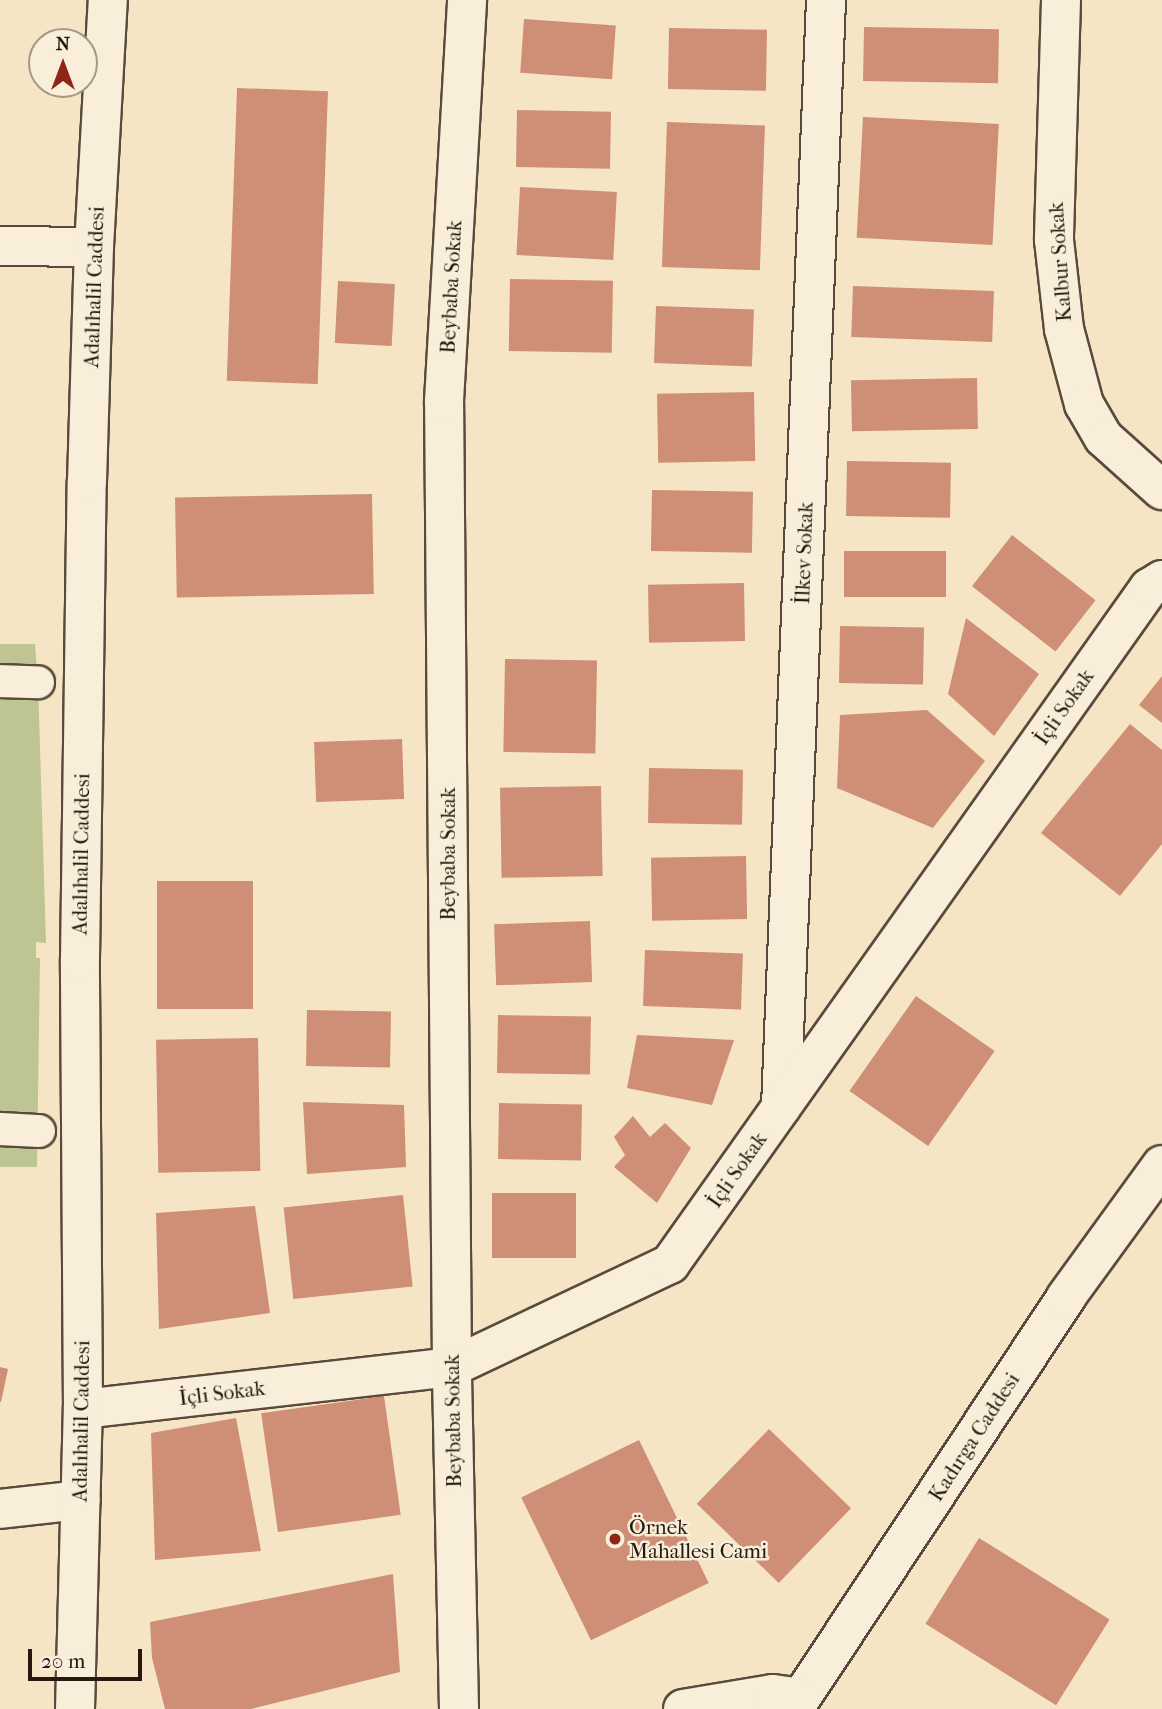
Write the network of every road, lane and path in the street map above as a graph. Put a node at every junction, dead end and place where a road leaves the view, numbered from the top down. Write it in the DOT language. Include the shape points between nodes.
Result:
graph roads {
  1 [pos="108,0"];
  2 [pos="467,0"];
  3 [pos="826,0"];
  4 [pos="1060,0"];
  5 [pos="0,246"];
  6 [pos="94,247"];
  7 [pos="1162,490"];
  8 [pos="1162,580"];
  9 [pos="0,681"];
  10 [pos="38,682"];
  11 [pos="782,1107"];
  12 [pos="0,1129"];
  13 [pos="40,1131"];
  14 [pos="1162,1165"];
  15 [pos="452,1367"];
  16 [pos="83,1409"];
  17 [pos="80,1500"];
  18 [pos="0,1509"];
  19 [pos="808,1704"];
  20 [pos="452,1708"];
  21 [pos="75,1709"];
  22 [pos="683,1709"];
  1 -- 6 [label="street, Adalıhalil Caddesi"];
  2 -- 15 [label="street, Beybaba Sokak" via="444,401"];
  3 -- 11 [label="street, İlkev Sokak"];
  4 -- 7 [label="street, Kalbur Sokak" via="1054,240 1067,340 1084,404 1104,438"];
  5 -- 6 [label="street"];
  6 -- 16 [label="street, Adalıhalil Caddesi" via="80,959"];
  8 -- 11 [label="street, İçli Sokak" via="1149,588"];
  9 -- 10 [label="street"];
  11 -- 15 [label="street, İçli Sokak" via="670,1264"];
  12 -- 13 [label="street"];
  14 -- 19 [label="street, Kadırga Caddesi" via="1066,1297"];
  15 -- 16 [label="street, İçli Sokak"];
  15 -- 20 [label="street, Beybaba Sokak"];
  16 -- 17 [label="street, Adalıhalil Caddesi"];
  17 -- 18 [label="street"];
  17 -- 21 [label="street, Adalıhalil Caddesi"];
  19 -- 22 [label="street" via="773,1695"];
}
